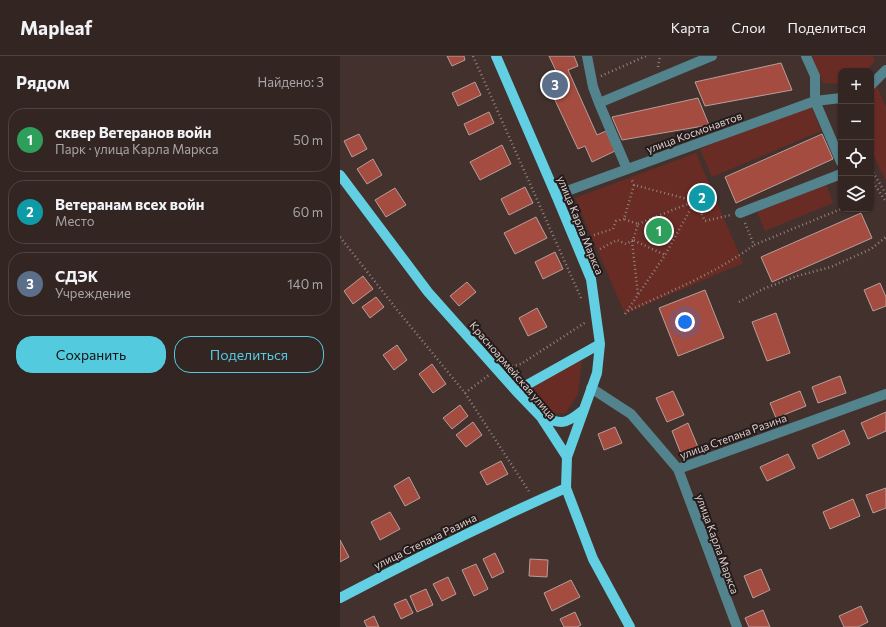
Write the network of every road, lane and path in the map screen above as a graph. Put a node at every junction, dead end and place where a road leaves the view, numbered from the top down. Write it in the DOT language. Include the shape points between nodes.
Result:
graph roads {
  1 [pos="473,56"];
  2 [pos="496,56"];
  3 [pos="587,56"];
  4 [pos="646,56"];
  5 [pos="712,56"];
  6 [pos="806,56"];
  7 [pos="886,70"];
  8 [pos="591,80"];
  9 [pos="874,82"];
  10 [pos="838,98"];
  11 [pos="815,102"];
  12 [pos="599,103"];
  13 [pos="838,155"];
  14 [pos="627,169"];
  15 [pos="874,174"];
  16 [pos="340,175"];
  17 [pos="838,175"];
  18 [pos="874,184"];
  19 [pos="634,185"];
  20 [pos="886,194"];
  21 [pos="556,195"];
  22 [pos="695,201"];
  23 [pos="886,202"];
  24 [pos="838,210"];
  25 [pos="740,213"];
  26 [pos="624,219"];
  27 [pos="638,224"];
  28 [pos="594,235"];
  29 [pos="340,237"];
  30 [pos="886,237"];
  31 [pos="633,240"];
  32 [pos="754,245"];
  33 [pos="600,249"];
  34 [pos="665,255"];
  35 [pos="638,295"];
  36 [pos="739,302"];
  37 [pos="583,303"];
  38 [pos="590,320"];
  39 [pos="600,344"];
  40 [pos="497,369"];
  41 [pos="591,388"];
  42 [pos="516,391"];
  43 [pos="465,393"];
  44 [pos="886,394"];
  45 [pos="584,410"];
  46 [pos="541,417"];
  47 [pos="567,457"];
  48 [pos="678,469"];
  49 [pos="566,488"];
  50 [pos="536,502"];
  51 [pos="340,598"];
  52 [pos="630,627"];
  53 [pos="737,627"];
  1 -- 37 [label="path"];
  2 -- 21 [label="main road, улица Карла Маркса"];
  3 -- 8 [label="street"];
  4 -- 8 [label="path"];
  5 -- 12 [label="street"];
  6 -- 11 [label="street" via="815,76"];
  7 -- 9 [label="street"];
  8 -- 12 [label="street"];
  10 -- 11 [label="street, улица Космонавтов"];
  11 -- 13 [label="street"];
  11 -- 14 [label="street, улица Космонавтов"];
  12 -- 14 [label="street"];
  14 -- 19 [label="path"];
  14 -- 21 [label="street, улица Космонавтов"];
  15 -- 20 [label="path"];
  16 -- 40 [label="main road, Красноармейская улица" via="428,292"];
  17 -- 25 [label="street"];
  18 -- 23 [label="path"];
  19 -- 22 [label="path"];
  19 -- 26 [label="path"];
  21 -- 39 [label="main road, улица Карла Маркса" via="591,280"];
  22 -- 25 [label="path" via="705,221"];
  22 -- 27 [label="path"];
  22 -- 34 [label="path"];
  24 -- 32 [label="path"];
  25 -- 32 [label="path"];
  26 -- 27 [label="path"];
  26 -- 28 [label="path" via="616,221 613,229"];
  27 -- 31 [label="path"];
  29 -- 43 [label="path"];
  30 -- 36 [label="path" via="871,249 830,267 762,289"];
  31 -- 33 [label="path" via="626,244 617,240"];
  31 -- 34 [label="path"];
  31 -- 35 [label="path"];
  32 -- 35 [label="path" via="733,259 626,313"];
  34 -- 35 [label="path"];
  38 -- 40 [label="path" via="521,364"];
  39 -- 41 [label="main road, улица Карла Маркса" via="597,373"];
  39 -- 42 [label="main road"];
  40 -- 42 [label="main road, Красноармейская улица"];
  40 -- 43 [label="path"];
  41 -- 45 [label="main road, улица Карла Маркса"];
  41 -- 48 [label="street, улица Степана Разина" via="631,414"];
  42 -- 46 [label="main road, Красноармейская улица"];
  43 -- 50 [label="path"];
  44 -- 48 [label="street, улица Степана Разина"];
  45 -- 46 [label="main road" via="571,420 558,423"];
  45 -- 47 [label="main road, улица Карла Маркса"];
  46 -- 47 [label="main road, Красноармейская улица"];
  47 -- 49 [label="main road"];
  48 -- 53 [label="street, улица Карла Маркса"];
  49 -- 50 [label="main road, улица Степана Разина"];
  49 -- 52 [label="main road" via="593,559"];
  50 -- 51 [label="main road, улица Степана Разина" via="402,565"];
}
